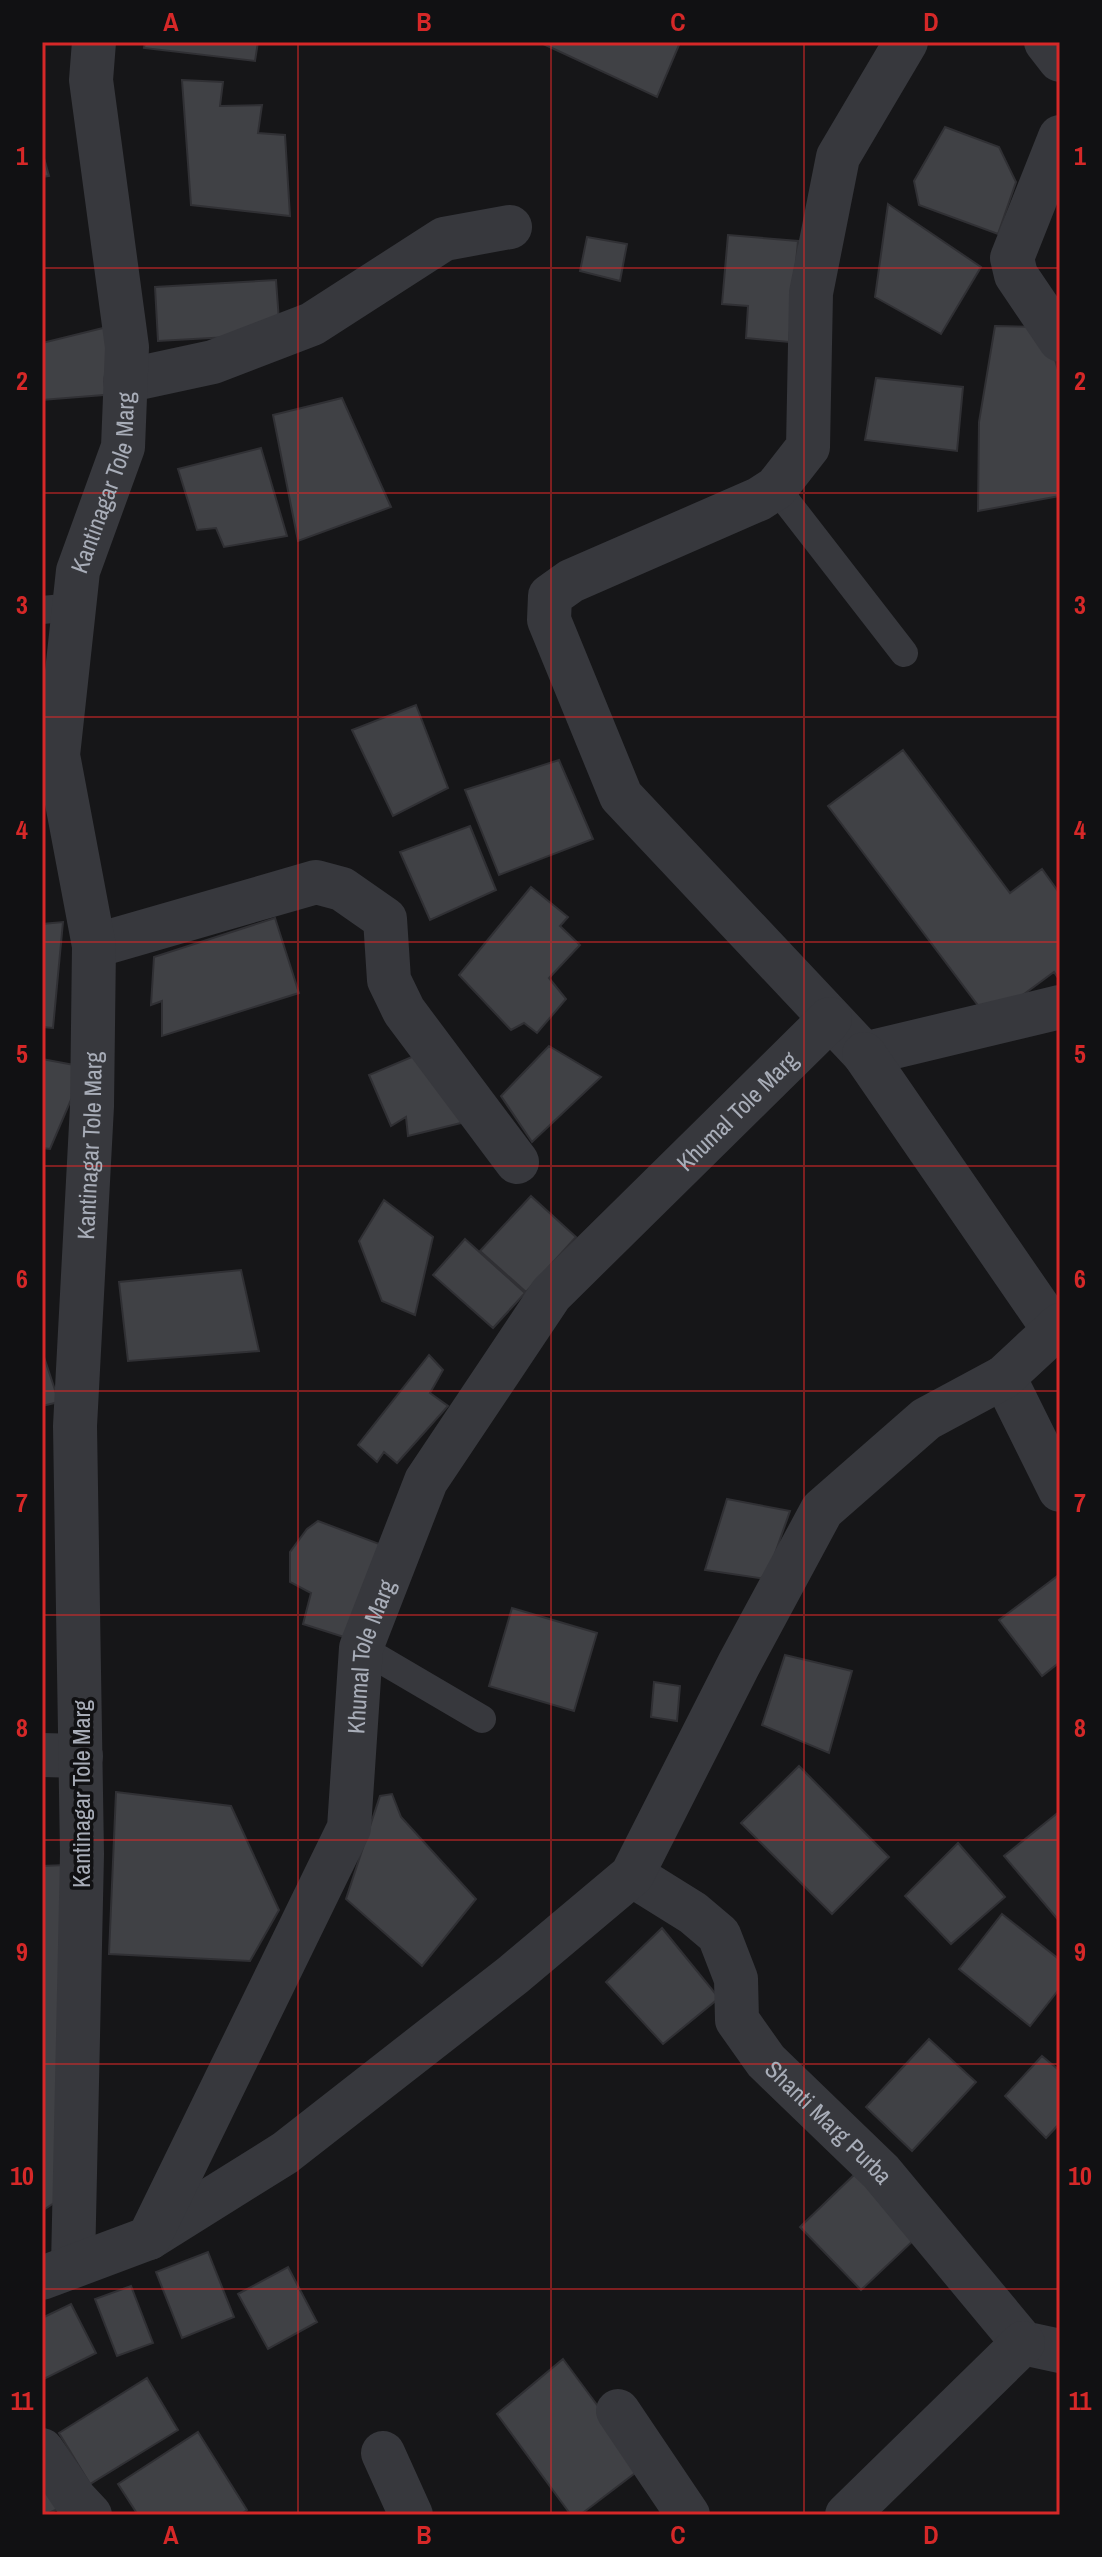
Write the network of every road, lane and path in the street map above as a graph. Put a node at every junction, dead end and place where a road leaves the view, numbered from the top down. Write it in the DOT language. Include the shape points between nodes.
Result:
graph roads {
  1 [pos="94,42"];
  2 [pos="906,42"];
  3 [pos="1046,42"];
  4 [pos="1060,60"];
  5 [pos="1060,137"];
  6 [pos="510,227"];
  7 [pos="1060,340"];
  8 [pos="125,381"];
  9 [pos="776,488"];
  10 [pos="58,608"];
  11 [pos="904,653"];
  12 [pos="94,946"];
  13 [pos="1060,1007"];
  14 [pos="830,1019"];
  15 [pos="864,1054"];
  16 [pos="517,1162"];
  17 [pos="1057,1327"];
  18 [pos="1004,1377"];
  19 [pos="1060,1490"];
  20 [pos="361,1648"];
  21 [pos="482,1719"];
  22 [pos="62,1755"];
  23 [pos="632,1875"];
  24 [pos="149,2238"];
  25 [pos="58,2272"];
  26 [pos="1041,2347"];
  27 [pos="618,2411"];
  28 [pos="42,2450"];
  29 [pos="383,2453"];
  30 [pos="90,2515"];
  31 [pos="411,2515"];
  32 [pos="688,2515"];
  33 [pos="847,2515"];
  1 -- 8 [label="street, Kantinagar Tole Marg" via="91,80 127,347"];
  2 -- 9 [label="street" via="838,157 811,293 808,447"];
  3 -- 4 [label="street"];
  5 -- 7 [label="street" via="1012,258 1016,275"];
  6 -- 8 [label="street" via="444,239 312,324 213,362"];
  8 -- 10 [label="street, Kantinagar Tole Marg" via="123,447 78,571"];
  9 -- 11 [label="lane"];
  9 -- 14 [label="street" via="571,581 550,596 549,620 621,796"];
  10 -- 12 [label="street, Kantinagar Tole Marg" via="58,755"];
  12 -- 16 [label="street" via="316,882 342,889 385,919 389,980 404,1011"];
  12 -- 22 [label="street, Kantinagar Tole Marg" via="92,1106"];
  13 -- 15 [label="street"];
  14 -- 15 [label="street"];
  14 -- 20 [label="street, Khumal Tole Marg" via="551,1294 426,1481"];
  15 -- 17 [label="street"];
  17 -- 18 [label="street"];
  18 -- 19 [label="street"];
  18 -- 23 [label="street" via="926,1419 822,1510"];
  20 -- 21 [label="lane"];
  20 -- 24 [label="street, Khumal Tole Marg" via="349,1828"];
  22 -- 25 [label="street, Kantinagar Tole Marg" via="82,1854"];
  23 -- 24 [label="street" via="285,2153"];
  23 -- 26 [label="street, Shanti Marg Purba" via="719,1935 736,1979 737,2020 766,2061 881,2172"];
  24 -- 25 [label="street"];
  26 -- 33 [label="street"];
  27 -- 32 [label="street"];
  28 -- 30 [label="street"];
  29 -- 31 [label="street"];
}
